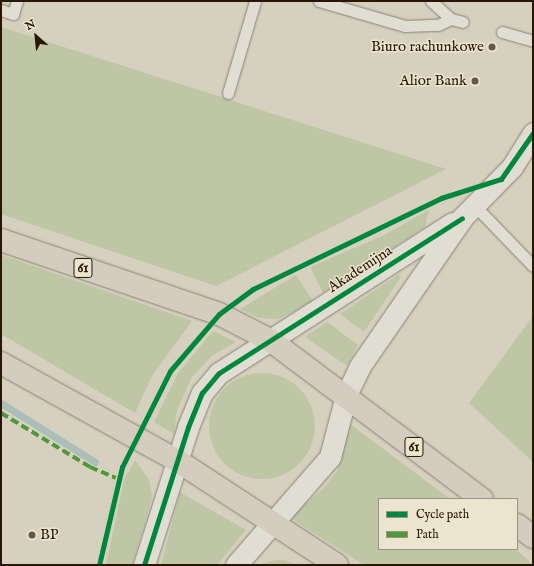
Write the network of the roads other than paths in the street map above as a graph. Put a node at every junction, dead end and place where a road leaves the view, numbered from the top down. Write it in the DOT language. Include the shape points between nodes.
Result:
graph roads {
  1 [pos="17,1"];
  2 [pos="255,1"];
  3 [pos="319,1"];
  4 [pos="431,1"];
  5 [pos="1,10"];
  6 [pos="451,19"];
  7 [pos="463,22"];
  8 [pos="502,32"];
  9 [pos="533,41"];
  10 [pos="228,93"];
  11 [pos="533,133"];
  12 [pos="469,212"];
  13 [pos="1,240"];
  14 [pos="533,266"];
  15 [pos="270,340"];
  16 [pos="1,363"];
  17 [pos="346,395"];
  18 [pos="178,461"];
  19 [pos="481,498"];
  20 [pos="271,522"];
  21 [pos="518,526"];
  22 [pos="533,538"];
  23 [pos="144,565"];
  24 [pos="236,565"];
  25 [pos="338,565"];
  1 -- 5 [label="lane" via="13,14"];
  2 -- 10 [label="lane"];
  3 -- 6 [label="lane" via="404,26 438,25"];
  4 -- 6 [label="lane"];
  6 -- 7 [label="lane"];
  8 -- 9 [label="lane"];
  11 -- 12 [label="street, Akademijna" via="512,167"];
  12 -- 14 [label="lane"];
  12 -- 15 [label="street, Akademijna"];
  12 -- 17 [label="street, Akademijna" via="360,366"];
  13 -- 15 [label="main road, 61" via="219,314"];
  15 -- 17 [label="main road, 61"];
  15 -- 18 [label="street, Akademijna" via="219,373 202,393"];
  16 -- 18 [label="main road"];
  17 -- 19 [label="main road, 61"];
  17 -- 20 [label="street, Akademijna" via="330,456"];
  18 -- 20 [label="main road"];
  18 -- 23 [label="street, Akademijna"];
  20 -- 24 [label="street, Akademijna"];
  20 -- 25 [label="main road"];
  21 -- 22 [label="main road"];
}
